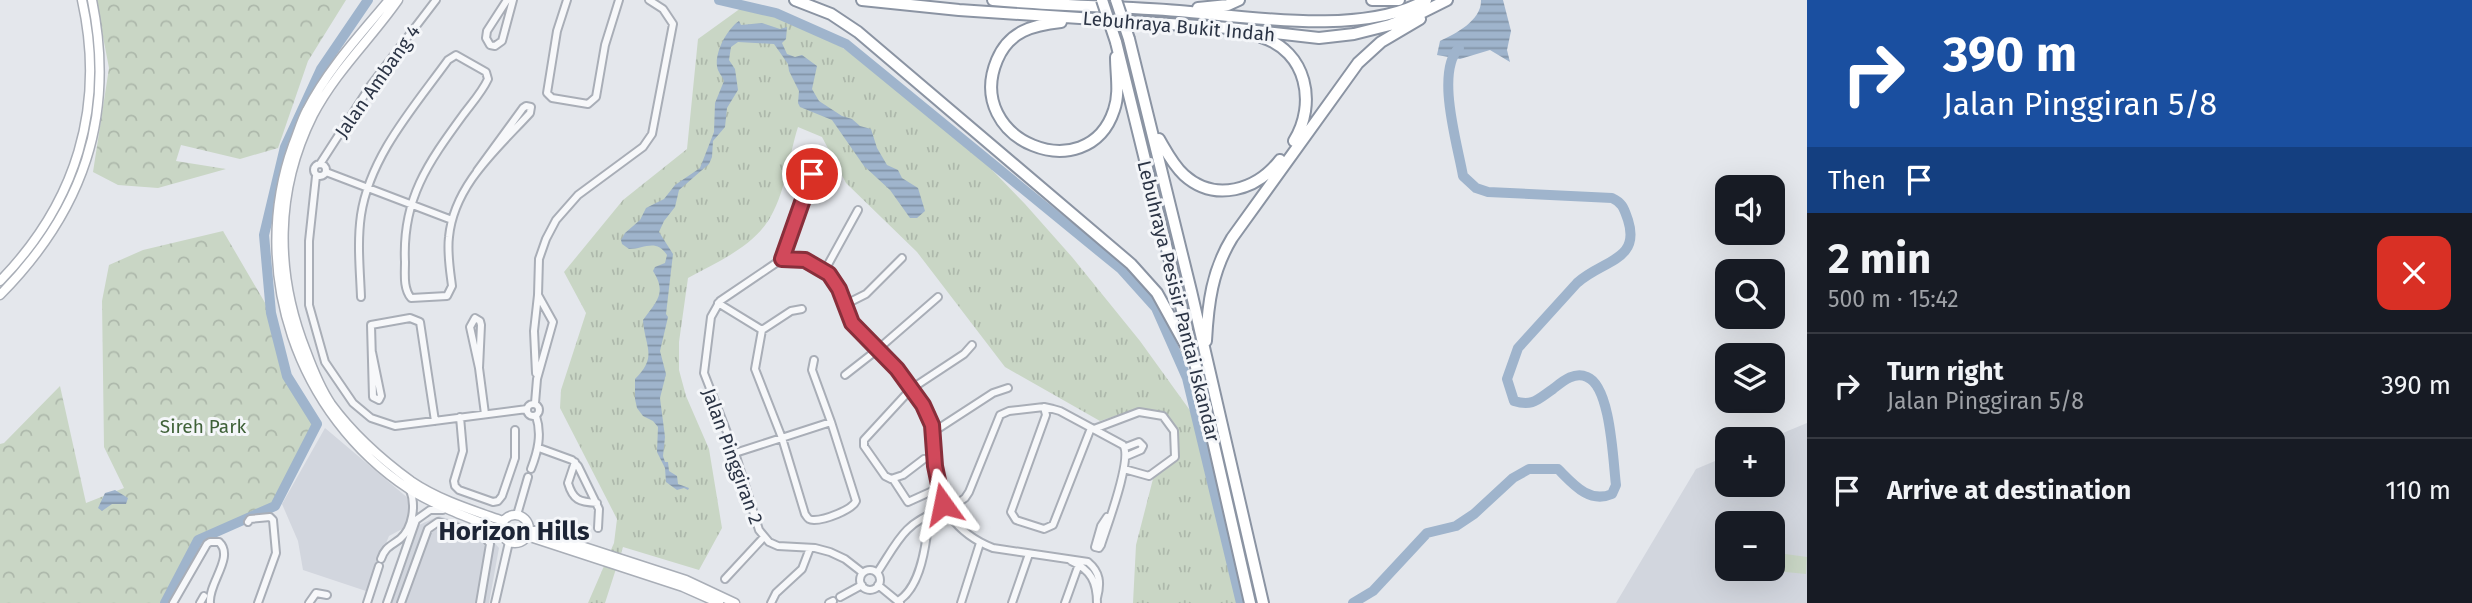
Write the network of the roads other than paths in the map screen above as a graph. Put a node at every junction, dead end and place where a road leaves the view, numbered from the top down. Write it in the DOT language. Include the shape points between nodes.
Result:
graph roads {
  1 [pos="82,0"];
  2 [pos="92,0"];
  3 [pos="388,0"];
  4 [pos="398,0"];
  5 [pos="436,0"];
  6 [pos="507,0"];
  7 [pos="513,0"];
  8 [pos="567,0"];
  9 [pos="619,0"];
  10 [pos="649,0"];
  11 [pos="795,0"];
  12 [pos="862,0"];
  13 [pos="993,0"];
  14 [pos="1102,0"];
  15 [pos="1116,0"];
  16 [pos="1239,0"];
  17 [pos="1372,0"];
  18 [pos="1399,0"];
  19 [pos="1447,0"];
  20 [pos="1426,6"];
  21 [pos="1178,11"];
  22 [pos="1085,18"];
  23 [pos="1229,29"];
  24 [pos="1116,44"];
  25 [pos="1152,127"];
  26 [pos="320,164"];
  27 [pos="819,166"];
  28 [pos="477,171"];
  29 [pos="326,172"];
  30 [pos="316,176"];
  31 [pos="368,188"];
  32 [pos="410,205"];
  33 [pos="858,210"];
  34 [pos="452,220"];
  35 [pos="902,258"];
  36 [pos="782,259"];
  37 [pos="825,270"];
  38 [pos="0,281"];
  39 [pos="0,295"];
  40 [pos="538,295"];
  41 [pos="361,297"];
  42 [pos="938,297"];
  43 [pos="718,303"];
  44 [pos="844,304"];
  45 [pos="802,309"];
  46 [pos="762,330"];
  47 [pos="972,345"];
  48 [pos="877,350"];
  49 [pos="372,352"];
  50 [pos="1199,355"];
  51 [pos="814,360"];
  52 [pos="479,368"];
  53 [pos="845,375"];
  54 [pos="537,379"];
  55 [pos="1008,388"];
  56 [pos="911,389"];
  57 [pos="535,403"];
  58 [pos="1044,407"];
  59 [pos="527,409"];
  60 [pos="485,414"];
  61 [pos="536,416"];
  62 [pos="460,417"];
  63 [pos="435,421"];
  64 [pos="831,422"];
  65 [pos="1092,428"];
  66 [pos="515,430"];
  67 [pos="933,432"];
  68 [pos="782,438"];
  69 [pos="1124,446"];
  70 [pos="538,448"];
  71 [pos="735,453"];
  72 [pos="1127,456"];
  73 [pos="924,460"];
  74 [pos="575,462"];
  75 [pos="531,469"];
  76 [pos="1124,469"];
  77 [pos="528,477"];
  78 [pos="893,479"];
  79 [pos="939,488"];
  80 [pos="409,489"];
  81 [pos="597,503"];
  82 [pos="952,507"];
  83 [pos="941,508"];
  84 [pos="448,511"];
  85 [pos="1111,512"];
  86 [pos="517,515"];
  87 [pos="950,516"];
  88 [pos="248,523"];
  89 [pos="502,525"];
  90 [pos="598,528"];
  91 [pos="528,533"];
  92 [pos="927,534"];
  93 [pos="764,537"];
  94 [pos="509,542"];
  95 [pos="980,543"];
  96 [pos="810,548"];
  97 [pos="385,549"];
  98 [pos="1029,554"];
  99 [pos="402,558"];
  100 [pos="1068,559"];
  101 [pos="1079,564"];
  102 [pos="863,573"];
  103 [pos="877,573"];
  104 [pos="725,579"];
  105 [pos="862,585"];
  106 [pos="878,585"];
  107 [pos="391,589"];
  108 [pos="327,594"];
  109 [pos="404,594"];
  110 [pos="840,597"];
  111 [pos="1097,600"];
  112 [pos="899,602"];
  113 [pos="173,603"];
  114 [pos="210,603"];
  115 [pos="258,603"];
  116 [pos="309,603"];
  117 [pos="367,603"];
  118 [pos="387,603"];
  119 [pos="401,603"];
  120 [pos="480,603"];
  121 [pos="495,603"];
  122 [pos="719,603"];
  123 [pos="735,603"];
  124 [pos="771,603"];
  125 [pos="961,603"];
  126 [pos="1012,603"];
  127 [pos="1065,603"];
  128 [pos="1250,603"];
  129 [pos="1263,603"];
  1 -- 38 [label="street" via="90,86 77,163 52,215"];
  2 -- 39 [label="street" via="99,88 86,163 57,225"];
  3 -- 80 [label="street" via="332,67 306,112 284,172 275,229 278,279 288,325 312,385 359,448"];
  4 -- 89 [label="street" via="338,72 313,116 291,175 283,230 285,279 295,323 317,381 347,424 414,482"];
  5 -- 26 [label="street, Jalan Ambang 4" via="371,85"];
  6 -- 7 [label="street" via="488,31 491,45 502,41"];
  8 -- 9 [label="street" via="546,90 552,98 587,104 596,97"];
  10 -- 40 [label="street" via="663,9 673,24 652,134 643,147 578,195 556,220 538,259"];
  11 -- 50 [label="highway" via="831,14 858,32 1126,260 1157,293 1182,341"];
  12 -- 22 [label="highway, Lebuhraya Bukit Indah"];
  13 -- 21 [label="highway, Lebuhraya Bukit Indah"];
  14 -- 24 [label="highway, Lebuhraya Pesisir Pantai Iskandar, bridge"];
  15 -- 25 [label="highway, Lebuhraya Pesisir Pantai Iskandar, bridge"];
  16 -- 21 [label="highway"];
  17 -- 18 [label="highway"];
  19 -- 20 [label="highway, Lebuhraya Bukit Indah"];
  20 -- 21 [label="highway, Lebuhraya Bukit Indah" via="1350,20"];
  20 -- 23 [label="highway, Lebuhraya Bukit Indah" via="1390,25 1354,34 1319,38"];
  20 -- 50 [label="highway" via="1419,21 1381,42 1358,63 1233,238 1217,266"];
  22 -- 23 [label="highway, Lebuhraya Bukit Indah"];
  22 -- 24 [label="highway" via="1030,26 999,54 993,70 993,95 1000,118 1014,136 1051,151 1074,148 1096,137 1111,118 1116,101"];
  23 -- 25 [label="highway" via="1274,42 1290,55 1301,75 1307,113 1276,166 1242,188 1208,188 1182,174"];
  24 -- 50 [label="highway, Lebuhraya Pesisir Pantai Iskandar"];
  25 -- 50 [label="highway, Lebuhraya Pesisir Pantai Iskandar"];
  26 -- 29 [label="street"];
  26 -- 30 [label="street" via="314,168"];
  27 -- 36 [label="street" via="812,174"];
  28 -- 28 [label="street" via="530,113 530,107 523,108"];
  28 -- 34 [label="street"];
  29 -- 30 [label="street"];
  29 -- 31 [label="street"];
  30 -- 63 [label="street" via="309,304 326,362 353,403 371,418 395,426"];
  31 -- 32 [label="street"];
  31 -- 32 [label="street" via="393,137 451,56 460,55 486,72 488,79 430,161"];
  31 -- 41 [label="street" via="358,243"];
  32 -- 34 [label="street"];
  32 -- 34 [label="street" via="404,241 408,295 415,299 450,293"];
  33 -- 37 [label="street"];
  35 -- 44 [label="street" via="866,295"];
  36 -- 37 [label="street" via="805,260"];
  36 -- 43 [label="street"];
  37 -- 44 [label="street"];
  40 -- 54 [label="street" via="534,331"];
  40 -- 54 [label="street" via="553,322"];
  42 -- 48 [label="street"];
  43 -- 46 [label="street"];
  43 -- 71 [label="street, Jalan Pinggiran 2" via="711,317 704,373"];
  44 -- 48 [label="street" via="852,323"];
  45 -- 46 [label="street"];
  46 -- 68 [label="street" via="755,369"];
  47 -- 56 [label="street"];
  48 -- 53 [label="street"];
  48 -- 56 [label="street"];
  49 -- 49 [label="street" via="373,397 377,400 381,396"];
  49 -- 63 [label="street" via="371,324 410,318 420,323"];
  50 -- 128 [label="highway, Lebuhraya Pesisir Pantai Iskandar"];
  50 -- 129 [label="highway, Lebuhraya Pesisir Pantai Iskandar"];
  51 -- 64 [label="street" via="812,370"];
  52 -- 52 [label="street" via="470,327 475,318 481,325"];
  52 -- 60 [label="street"];
  54 -- 57 [label="street"];
  55 -- 67 [label="street"];
  56 -- 67 [label="street"];
  56 -- 78 [label="street" via="864,440 885,476"];
  57 -- 59 [label="street"];
  57 -- 61 [label="street" via="540,409"];
  58 -- 65 [label="street"];
  58 -- 65 [label="street" via="1046,415 1011,512 1016,520 1044,530 1053,525"];
  58 -- 82 [label="street" via="1000,415 969,492"];
  59 -- 60 [label="street"];
  59 -- 61 [label="street" via="529,415"];
  60 -- 62 [label="street"];
  61 -- 70 [label="street"];
  62 -- 63 [label="street"];
  62 -- 66 [label="street" via="464,451 455,486 493,502 502,496 514,458"];
  64 -- 68 [label="street"];
  64 -- 68 [label="street" via="856,501 853,507 834,514 814,520 806,516"];
  65 -- 69 [label="street"];
  65 -- 76 [label="street" via="1139,412 1163,416 1174,431 1175,457 1149,475"];
  67 -- 79 [label="street"];
  68 -- 71 [label="street"];
  69 -- 72 [label="street"];
  69 -- 72 [label="street" via="1139,442 1143,446"];
  70 -- 74 [label="street"];
  70 -- 75 [label="street"];
  71 -- 93 [label="street, Jalan Pinggiran 2" via="754,519"];
  72 -- 76 [label="street"];
  73 -- 78 [label="street"];
  74 -- 81 [label="street"];
  74 -- 81 [label="street" via="568,483 574,498"];
  76 -- 85 [label="street"];
  77 -- 86 [label="street"];
  78 -- 79 [label="street" via="908,502"];
  79 -- 83 [label="street"];
  80 -- 84 [label="street"];
  80 -- 97 [label="street" via="414,508 405,533"];
  81 -- 90 [label="street"];
  82 -- 83 [label="street" via="948,503"];
  82 -- 87 [label="street"];
  83 -- 87 [label="street" via="944,516"];
  83 -- 103 [label="street" via="907,529"];
  84 -- 89 [label="street"];
  84 -- 99 [label="street" via="437,508 416,520"];
  85 -- 85 [label="street" via="1101,545 1097,548 1094,544"];
  86 -- 89 [label="street" via="509,516"];
  86 -- 91 [label="street" via="524,518"];
  87 -- 95 [label="street"];
  88 -- 115 [label="street" via="258,517 273,520 276,553"];
  89 -- 94 [label="street" via="503,537"];
  91 -- 94 [label="street" via="521,542"];
  91 -- 122 [label="street"];
  91 -- 123 [label="street" via="686,580"];
  92 -- 112 [label="street" via="911,591"];
  93 -- 96 [label="street, Jalan Pinggiran 2" via="778,546"];
  93 -- 104 [label="street"];
  94 -- 121 [label="street"];
  95 -- 98 [label="street"];
  95 -- 125 [label="street"];
  96 -- 102 [label="street, Jalan Pinggiran 2" via="845,559"];
  96 -- 124 [label="street" via="802,569"];
  97 -- 99 [label="street"];
  97 -- 117 [label="street"];
  98 -- 100 [label="street"];
  98 -- 126 [label="street"];
  99 -- 107 [label="street"];
  100 -- 101 [label="street"];
  100 -- 111 [label="street" via="1095,567 1100,581"];
  101 -- 111 [label="street" via="1092,576"];
  101 -- 127 [label="street"];
  102 -- 103 [label="street"];
  102 -- 105 [label="street"];
  103 -- 106 [label="street"];
  105 -- 106 [label="street" via="870,589"];
  105 -- 110 [label="street"];
  106 -- 112 [label="street"];
  107 -- 109 [label="street"];
  107 -- 118 [label="street"];
  108 -- 116 [label="street" via="316,593"];
  109 -- 119 [label="street"];
  109 -- 120 [label="street" via="428,529 444,523 483,535 490,544"];
  113 -- 114 [label="street" via="207,544 219,542 226,554"];
}
